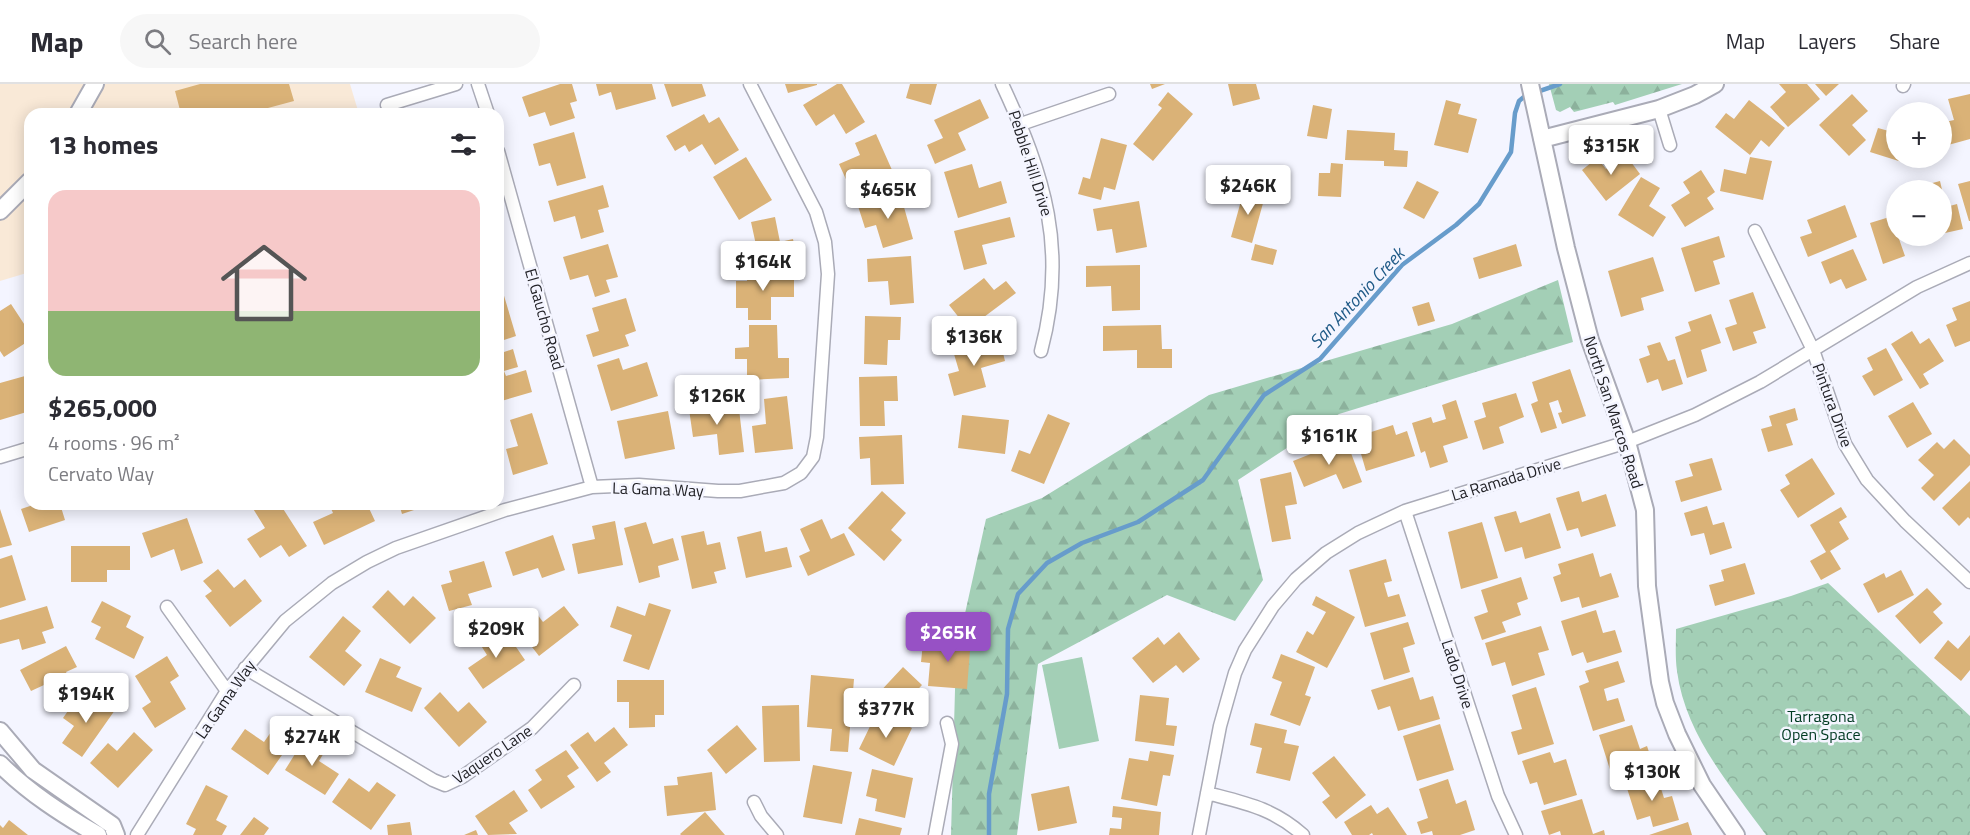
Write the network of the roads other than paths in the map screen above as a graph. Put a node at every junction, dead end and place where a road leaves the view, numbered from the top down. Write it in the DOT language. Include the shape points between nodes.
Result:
graph roads {
  1 [pos="95,84"];
  2 [pos="456,84"];
  3 [pos="478,84"];
  4 [pos="750,84"];
  5 [pos="1002,84"];
  6 [pos="1530,84"];
  7 [pos="1715,84"];
  8 [pos="1109,94"];
  9 [pos="387,105"];
  10 [pos="81,108"];
  11 [pos="486,108"];
  12 [pos="1659,109"];
  13 [pos="1021,124"];
  14 [pos="1542,139"];
  15 [pos="1671,145"];
  16 [pos="504,173"];
  17 [pos="24,187"];
  18 [pos="0,211"];
  19 [pos="1755,231"];
  20 [pos="1970,263"];
  21 [pos="1813,350"];
  22 [pos="1041,351"];
  23 [pos="1627,442"];
  24 [pos="24,450"];
  25 [pos="0,457"];
  26 [pos="592,488"];
  27 [pos="1405,511"];
  28 [pos="1970,582"];
  29 [pos="167,607"];
  30 [pos="245,668"];
  31 [pos="574,685"];
  32 [pos="227,691"];
  33 [pos="946,723"];
  34 [pos="0,731"];
  35 [pos="0,764"];
  36 [pos="1207,793"];
  37 [pos="754,802"];
  38 [pos="98,835"];
  39 [pos="116,835"];
  40 [pos="137,835"];
  41 [pos="777,835"];
  42 [pos="934,835"];
  43 [pos="1199,835"];
  44 [pos="1304,835"];
  45 [pos="1516,835"];
  46 [pos="1736,835"];
  1 -- 10 [label="street"];
  2 -- 9 [label="street"];
  3 -- 11 [label="street"];
  4 -- 26 [label="street, La Gama Way" via="816,212 825,242 828,273 813,457 801,473 784,483 740,491 639,485"];
  5 -- 13 [label="street, Pebble Hill Drive"];
  6 -- 14 [label="street, North San Marcos Road"];
  7 -- 12 [label="street"];
  8 -- 13 [label="street"];
  12 -- 14 [label="street"];
  12 -- 15 [label="street"];
  13 -- 22 [label="street, Pebble Hill Drive" via="1051,224 1054,267 1050,320"];
  14 -- 23 [label="street, North San Marcos Road" via="1590,340"];
  16 -- 26 [label="street, El Gaucho Road"];
  17 -- 18 [label="street"];
  19 -- 21 [label="street, Pintura Drive"];
  20 -- 21 [label="street, La Ramada Drive" via="1917,287"];
  21 -- 23 [label="street, La Ramada Drive" via="1695,415"];
  21 -- 28 [label="street, Pintura Drive" via="1845,444 1868,480"];
  23 -- 27 [label="street, La Ramada Drive"];
  23 -- 46 [label="street, North San Marcos Road" via="1645,510 1647,586 1665,703 1702,785"];
  24 -- 25 [label="street"];
  26 -- 30 [label="street, La Gama Way" via="505,510 367,562 332,583 285,621"];
  27 -- 36 [label="street, La Ramada Drive" via="1326,553 1296,579 1274,606 1234,673"];
  27 -- 45 [label="street, Lado Drive" via="1498,796"];
  29 -- 32 [label="street"];
  30 -- 31 [label="street, Vaquero Lane" via="445,784 462,777 532,728"];
  30 -- 32 [label="street, La Gama Way"];
  32 -- 40 [label="street, La Gama Way"];
  33 -- 42 [label="street" via="952,744"];
  34 -- 39 [label="street" via="33,770 112,825"];
  35 -- 38 [label="street" via="55,810"];
  36 -- 43 [label="street, La Ramada Drive"];
  36 -- 44 [label="street" via="1266,809"];
  37 -- 41 [label="street"];
}
